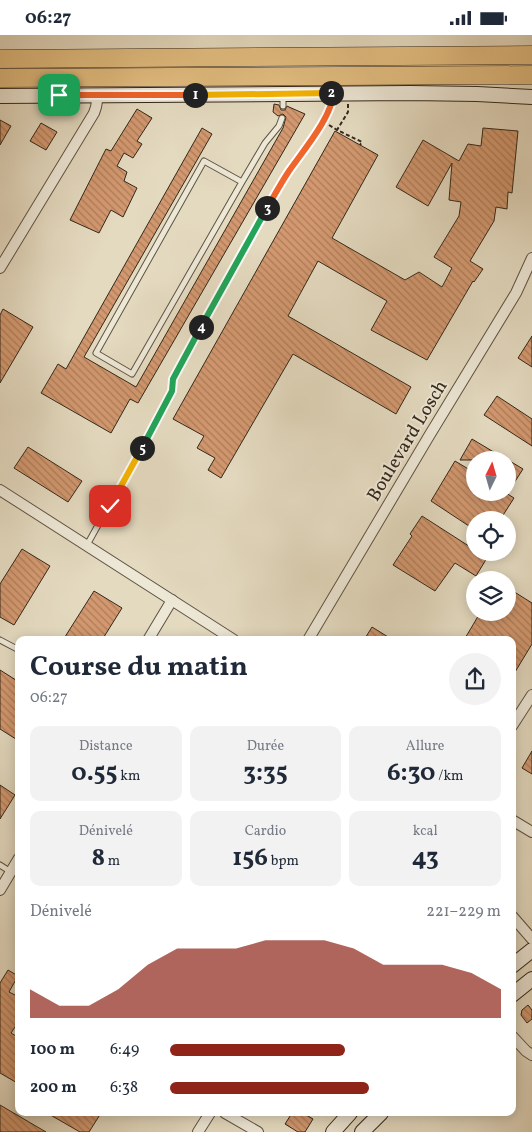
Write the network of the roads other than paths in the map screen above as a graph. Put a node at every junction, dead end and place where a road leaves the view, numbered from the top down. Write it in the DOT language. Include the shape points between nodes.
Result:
graph roads {
  1 [pos="532,55"];
  2 [pos="0,59"];
  3 [pos="532,75"];
  4 [pos="0,78"];
  5 [pos="333,93"];
  6 [pos="98,95"];
  7 [pos="0,96"];
  8 [pos="532,97"];
  9 [pos="282,117"];
  10 [pos="242,182"];
  11 [pos="532,258"];
  12 [pos="0,268"];
  13 [pos="0,490"];
  14 [pos="87,546"];
  15 [pos="172,600"];
  16 [pos="150,636"];
  17 [pos="228,636"];
  18 [pos="310,636"];
  19 [pos="0,639"];
  20 [pos="15,648"];
  21 [pos="532,695"];
  22 [pos="516,720"];
  23 [pos="516,822"];
  24 [pos="532,832"];
  25 [pos="15,864"];
  26 [pos="0,865"];
  27 [pos="10,872"];
  28 [pos="0,890"];
  29 [pos="516,921"];
  30 [pos="532,939"];
  31 [pos="532,950"];
  32 [pos="516,963"];
  33 [pos="532,979"];
  34 [pos="516,992"];
  35 [pos="516,1040"];
  36 [pos="532,1055"];
  37 [pos="208,1116"];
  38 [pos="230,1116"];
  39 [pos="347,1116"];
  40 [pos="378,1116"];
  41 [pos="198,1132"];
  42 [pos="258,1132"];
  43 [pos="334,1132"];
  44 [pos="362,1132"];
  1 -- 2 [label="highway"];
  3 -- 4 [label="highway"];
  5 -- 6 [label="street" via="283,100"];
  5 -- 8 [label="street" via="469,93"];
  5 -- 14 [label="lane" via="323,122 261,219 173,379 172,391"];
  6 -- 7 [label="street"];
  6 -- 12 [label="street" via="94,113"];
  9 -- 10 [label="lane"];
  10 -- 10 [label="lane" via="132,374 96,353 204,161"];
  11 -- 18 [label="street, Boulevard Losch" via="516,293"];
  13 -- 14 [label="street"];
  14 -- 15 [label="street"];
  15 -- 16 [label="street"];
  15 -- 17 [label="street"];
  19 -- 20 [label="lane"];
  21 -- 22 [label="street"];
  23 -- 24 [label="street"];
  25 -- 27 [label="street"];
  26 -- 27 [label="lane"];
  27 -- 28 [label="street"];
  29 -- 30 [label="street"];
  31 -- 32 [label="street"];
  33 -- 34 [label="street"];
  35 -- 36 [label="street"];
  37 -- 41 [label="street"];
  38 -- 42 [label="street"];
  39 -- 43 [label="street"];
  40 -- 44 [label="street"];
}
